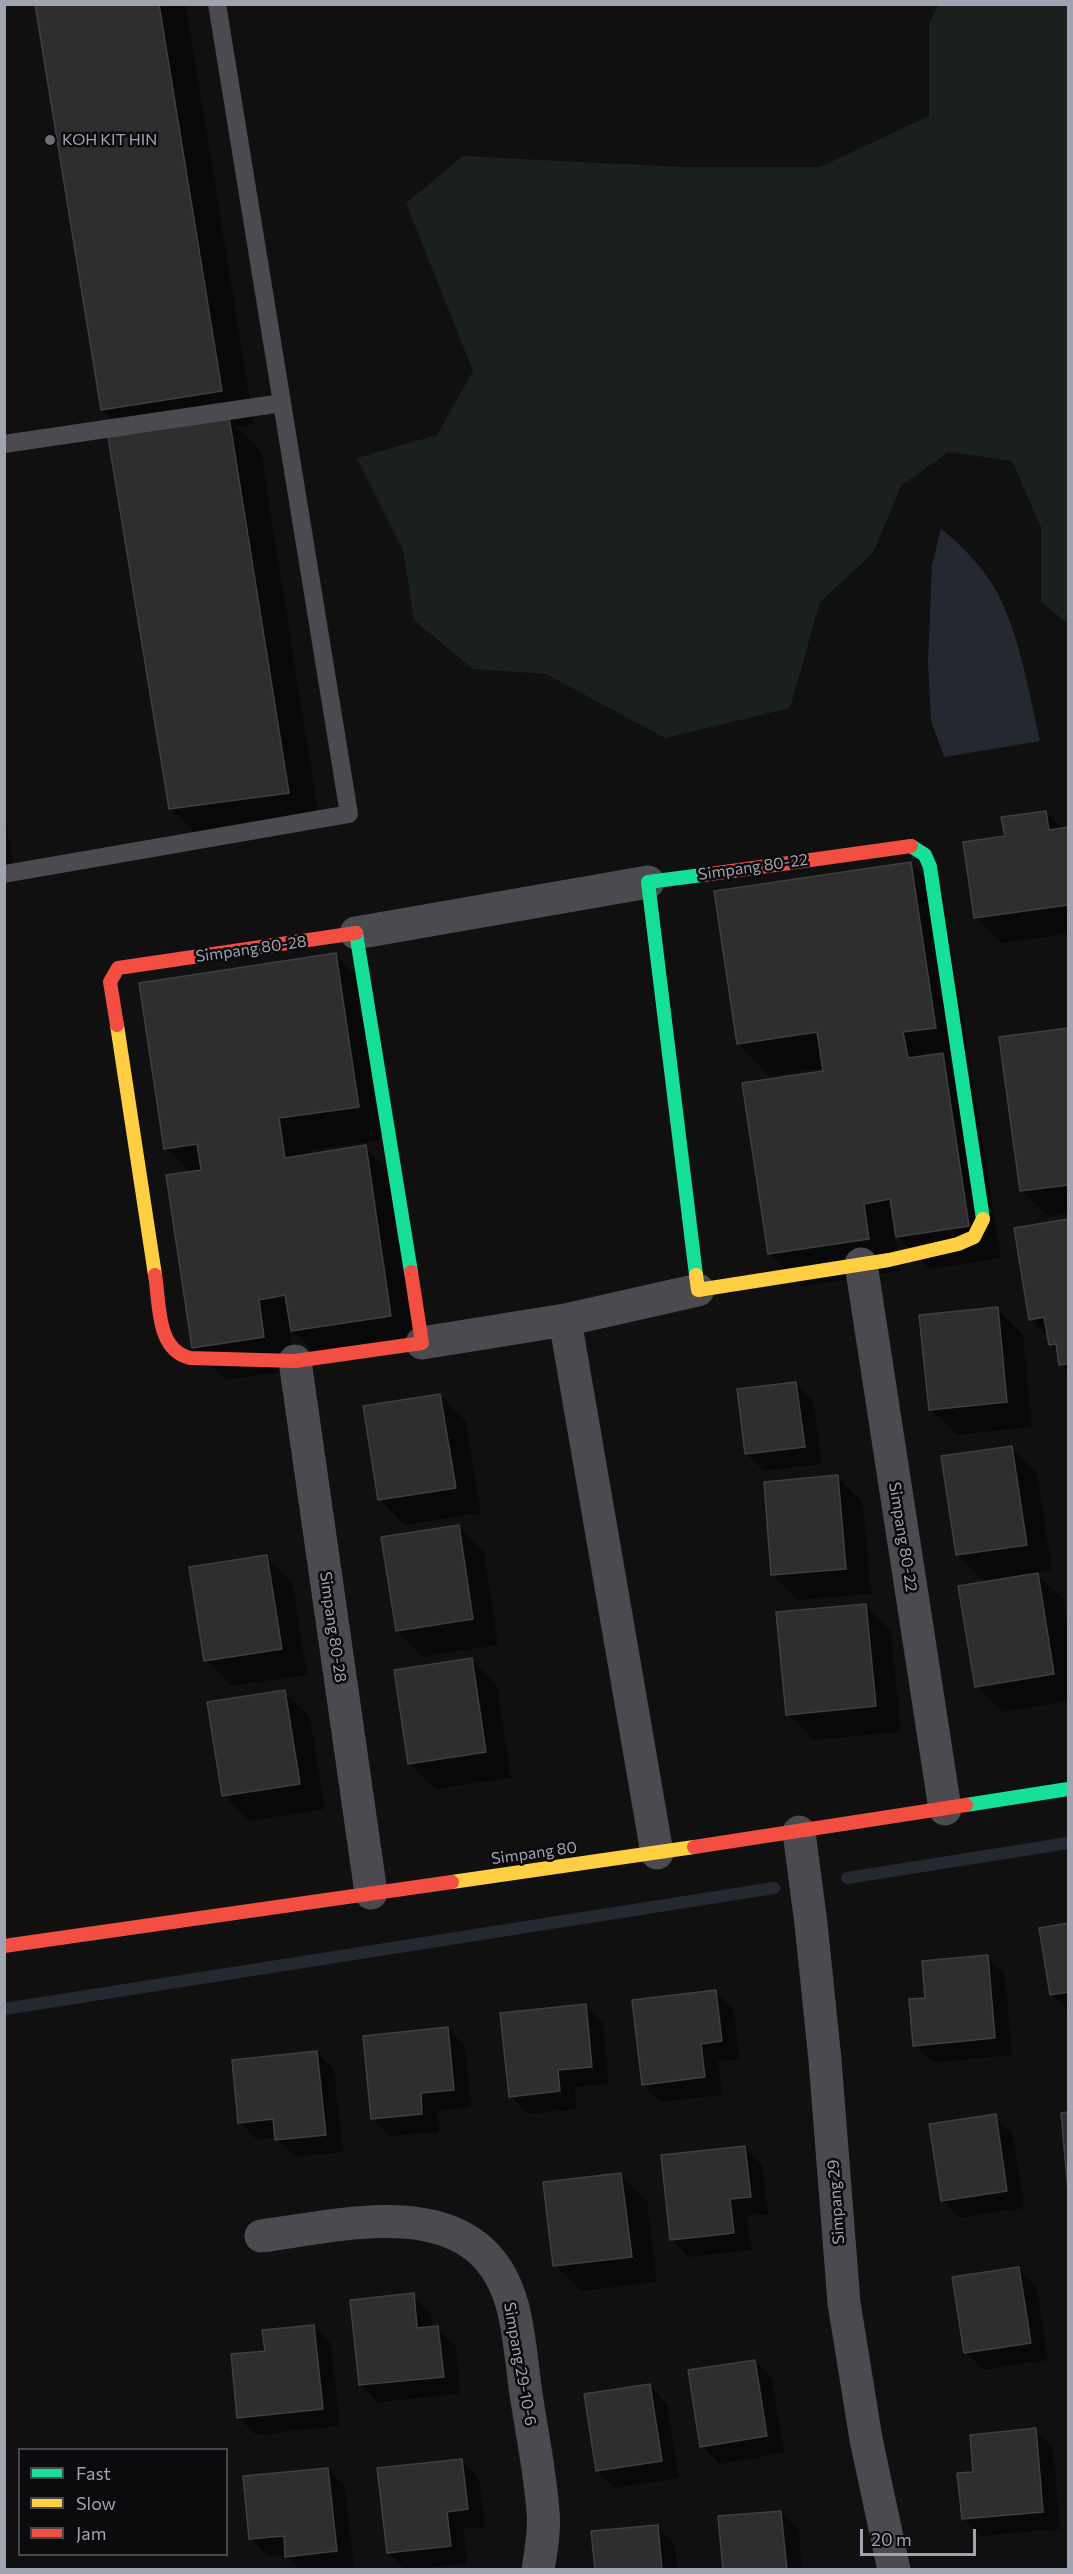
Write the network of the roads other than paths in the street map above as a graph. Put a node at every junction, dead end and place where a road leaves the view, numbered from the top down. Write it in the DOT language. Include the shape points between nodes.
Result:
graph roads {
  1 [pos="217,4"];
  2 [pos="282,404"];
  3 [pos="4,444"];
  4 [pos="4,874"];
  5 [pos="648,882"];
  6 [pos="356,933"];
  7 [pos="861,1264"];
  8 [pos="698,1290"];
  9 [pos="565,1320"];
  10 [pos="423,1343"];
  11 [pos="295,1362"];
  12 [pos="1068,1789"];
  13 [pos="945,1809"];
  14 [pos="799,1832"];
  15 [pos="657,1853"];
  16 [pos="372,1893"];
  17 [pos="4,1946"];
  18 [pos="261,2236"];
  19 [pos="538,2570"];
  20 [pos="894,2570"];
  1 -- 2 [label="lane"];
  2 -- 3 [label="lane"];
  2 -- 4 [label="lane" via="349,814"];
  5 -- 6 [label="street"];
  5 -- 7 [label="street, Simpang 80-22" via="911,846 925,855 930,867 983,1221 973,1238 954,1246"];
  5 -- 8 [label="street"];
  6 -- 10 [label="street"];
  6 -- 11 [label="street, Simpang 80-28" via="118,968 110,982 165,1340 178,1355 190,1358"];
  7 -- 8 [label="street, Simpang 80-22"];
  7 -- 13 [label="street, Simpang 80-22"];
  8 -- 9 [label="street"];
  9 -- 10 [label="street"];
  9 -- 15 [label="street"];
  10 -- 11 [label="street, Simpang 80-28"];
  11 -- 16 [label="street, Simpang 80-28"];
  12 -- 13 [label="street, Simpang 80"];
  13 -- 14 [label="street, Simpang 80"];
  14 -- 15 [label="street, Simpang 80"];
  14 -- 20 [label="street, Simpang 29" via="823,2037 844,2303 866,2439"];
  15 -- 16 [label="street, Simpang 80"];
  16 -- 17 [label="street, Simpang 80"];
  18 -- 19 [label="street, Simpang 29-10-6" via="377,2220 412,2221 443,2228 489,2258 513,2308 544,2513"];
}
